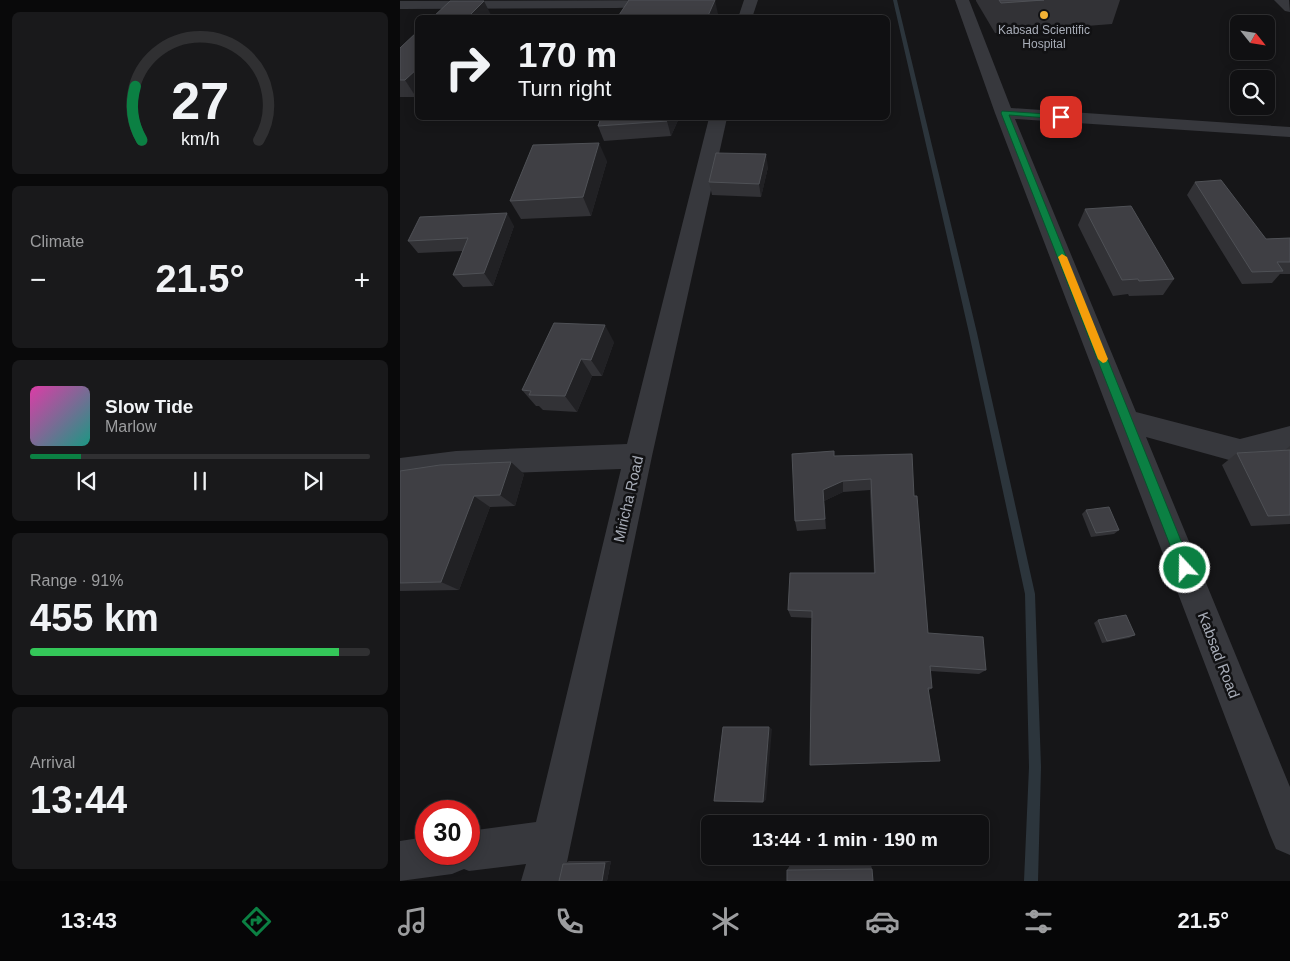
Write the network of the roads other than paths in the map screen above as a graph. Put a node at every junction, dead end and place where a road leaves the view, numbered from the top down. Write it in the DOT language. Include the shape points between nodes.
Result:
graph roads {
  1 [pos="705,0"];
  2 [pos="751,0"];
  3 [pos="962,0"];
  4 [pos="1281,0"];
  5 [pos="400,5"];
  6 [pos="1290,8"];
  7 [pos="745,15"];
  8 [pos="1004,113"];
  9 [pos="718,120"];
  10 [pos="1290,132"];
  11 [pos="1128,421"];
  12 [pos="1290,438"];
  13 [pos="638,456"];
  14 [pos="400,471"];
  15 [pos="1290,835"];
  16 [pos="552,840"];
  17 [pos="480,850"];
  18 [pos="415,859"];
  19 [pos="400,861"];
  20 [pos="542,881"];
  1 -- 5 [label="street" via="617,4"];
  2 -- 7 [label="street"];
  3 -- 8 [label="street, Kabsad Road"];
  4 -- 6 [label="street"];
  8 -- 10 [label="street"];
  8 -- 11 [label="street, Kabsad Road"];
  9 -- 13 [label="street, Miricha Road"];
  11 -- 12 [label="street" via="1240,451"];
  11 -- 15 [label="street, Kabsad Road"];
  13 -- 14 [label="street" via="456,463"];
  13 -- 16 [label="street, Miricha Road"];
  16 -- 17 [label="street"];
  16 -- 20 [label="street, Miricha Road"];
  18 -- 19 [label="street"];
}
